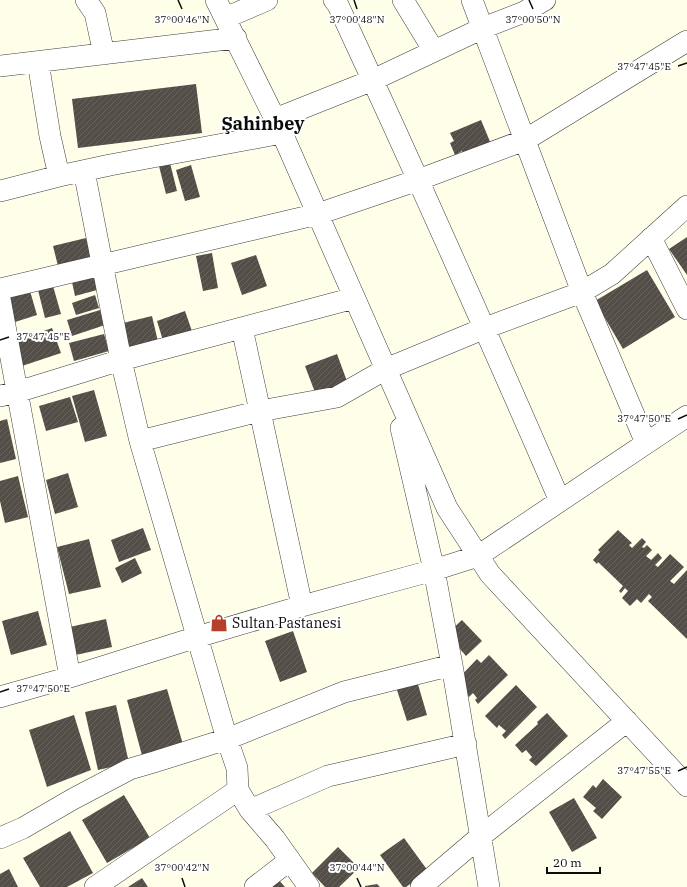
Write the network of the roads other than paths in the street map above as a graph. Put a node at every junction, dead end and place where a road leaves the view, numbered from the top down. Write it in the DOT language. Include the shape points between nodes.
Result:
graph roads {
  1 [pos="86,0"];
  2 [pos="216,0"];
  3 [pos="267,0"];
  4 [pos="334,0"];
  5 [pos="403,0"];
  6 [pos="472,0"];
  7 [pos="545,0"];
  8 [pos="225,18"];
  9 [pos="483,28"];
  10 [pos="236,38"];
  11 [pos="687,41"];
  12 [pos="434,51"];
  13 [pos="104,54"];
  14 [pos="38,62"];
  15 [pos="0,66"];
  16 [pos="373,80"];
  17 [pos="278,126"];
  18 [pos="525,140"];
  19 [pos="84,171"];
  20 [pos="59,176"];
  21 [pos="418,180"];
  22 [pos="0,191"];
  23 [pos="687,206"];
  24 [pos="318,214"];
  25 [pos="651,238"];
  26 [pos="102,264"];
  27 [pos="0,289"];
  28 [pos="582,292"];
  29 [pos="354,298"];
  30 [pos="0,299"];
  31 [pos="687,309"];
  32 [pos="242,328"];
  33 [pos="484,328"];
  34 [pos="121,360"];
  35 [pos="388,374"];
  36 [pos="9,394"];
  37 [pos="260,412"];
  38 [pos="687,416"];
  39 [pos="140,442"];
  40 [pos="646,443"];
  41 [pos="560,501"];
  42 [pos="478,556"];
  43 [pos="434,570"];
  44 [pos="302,606"];
  45 [pos="197,637"];
  46 [pos="452,665"];
  47 [pos="70,677"];
  48 [pos="0,697"];
  49 [pos="627,721"];
  50 [pos="227,739"];
  51 [pos="466,744"];
  52 [pos="687,786"];
  53 [pos="238,790"];
  54 [pos="250,810"];
  55 [pos="481,836"];
  56 [pos="0,838"];
  57 [pos="290,860"];
  58 [pos="94,887"];
  59 [pos="255,887"];
  60 [pos="309,887"];
  61 [pos="421,887"];
  62 [pos="489,887"];
  1 -- 13 [label="street" via="95,14"];
  2 -- 8 [label="street"];
  3 -- 8 [label="street"];
  4 -- 16 [label="street"];
  5 -- 12 [label="street"];
  6 -- 9 [label="street"];
  7 -- 9 [label="street" via="524,12"];
  8 -- 10 [label="street"];
  9 -- 12 [label="street"];
  9 -- 18 [label="street"];
  10 -- 13 [label="street"];
  10 -- 17 [label="street"];
  11 -- 18 [label="street"];
  12 -- 16 [label="street"];
  13 -- 14 [label="street"];
  14 -- 15 [label="street"];
  14 -- 20 [label="street"];
  16 -- 17 [label="street"];
  16 -- 21 [label="street"];
  17 -- 19 [label="street"];
  17 -- 24 [label="street"];
  18 -- 21 [label="street"];
  18 -- 28 [label="street"];
  19 -- 20 [label="street"];
  19 -- 26 [label="street"];
  20 -- 22 [label="street"];
  21 -- 24 [label="street"];
  21 -- 33 [label="street"];
  23 -- 25 [label="street"];
  24 -- 26 [label="street"];
  24 -- 29 [label="street"];
  25 -- 28 [label="street" via="612,274"];
  25 -- 31 [label="street"];
  26 -- 27 [label="street"];
  26 -- 34 [label="street"];
  28 -- 33 [label="street"];
  28 -- 40 [label="street"];
  29 -- 32 [label="street"];
  29 -- 35 [label="street"];
  30 -- 36 [label="street"];
  32 -- 34 [label="street"];
  32 -- 37 [label="street"];
  33 -- 35 [label="street"];
  33 -- 41 [label="street"];
  34 -- 36 [label="street"];
  34 -- 39 [label="street"];
  35 -- 37 [label="street" via="337,397"];
  35 -- 42 [label="street" via="447,508"];
  35 -- 43 [label="street"];
  36 -- 47 [label="street"];
  37 -- 39 [label="street"];
  37 -- 44 [label="street"];
  38 -- 40 [label="street"];
  39 -- 45 [label="street"];
  40 -- 41 [label="street"];
  41 -- 42 [label="street"];
  42 -- 43 [label="street"];
  42 -- 49 [label="street" via="490,574"];
  43 -- 44 [label="street"];
  43 -- 46 [label="street"];
  44 -- 45 [label="street"];
  45 -- 47 [label="street"];
  45 -- 50 [label="street"];
  46 -- 50 [label="street" via="344,692"];
  46 -- 51 [label="street"];
  47 -- 48 [label="street"];
  49 -- 52 [label="street"];
  49 -- 55 [label="street"];
  50 -- 53 [label="street" via="237,768"];
  50 -- 56 [label="street" via="130,769"];
  51 -- 54 [label="street" via="328,776"];
  51 -- 55 [label="street"];
  53 -- 54 [label="street"];
  53 -- 58 [label="street"];
  54 -- 57 [label="street"];
  55 -- 61 [label="street"];
  55 -- 62 [label="street"];
  57 -- 59 [label="street"];
  57 -- 60 [label="street"];
}
